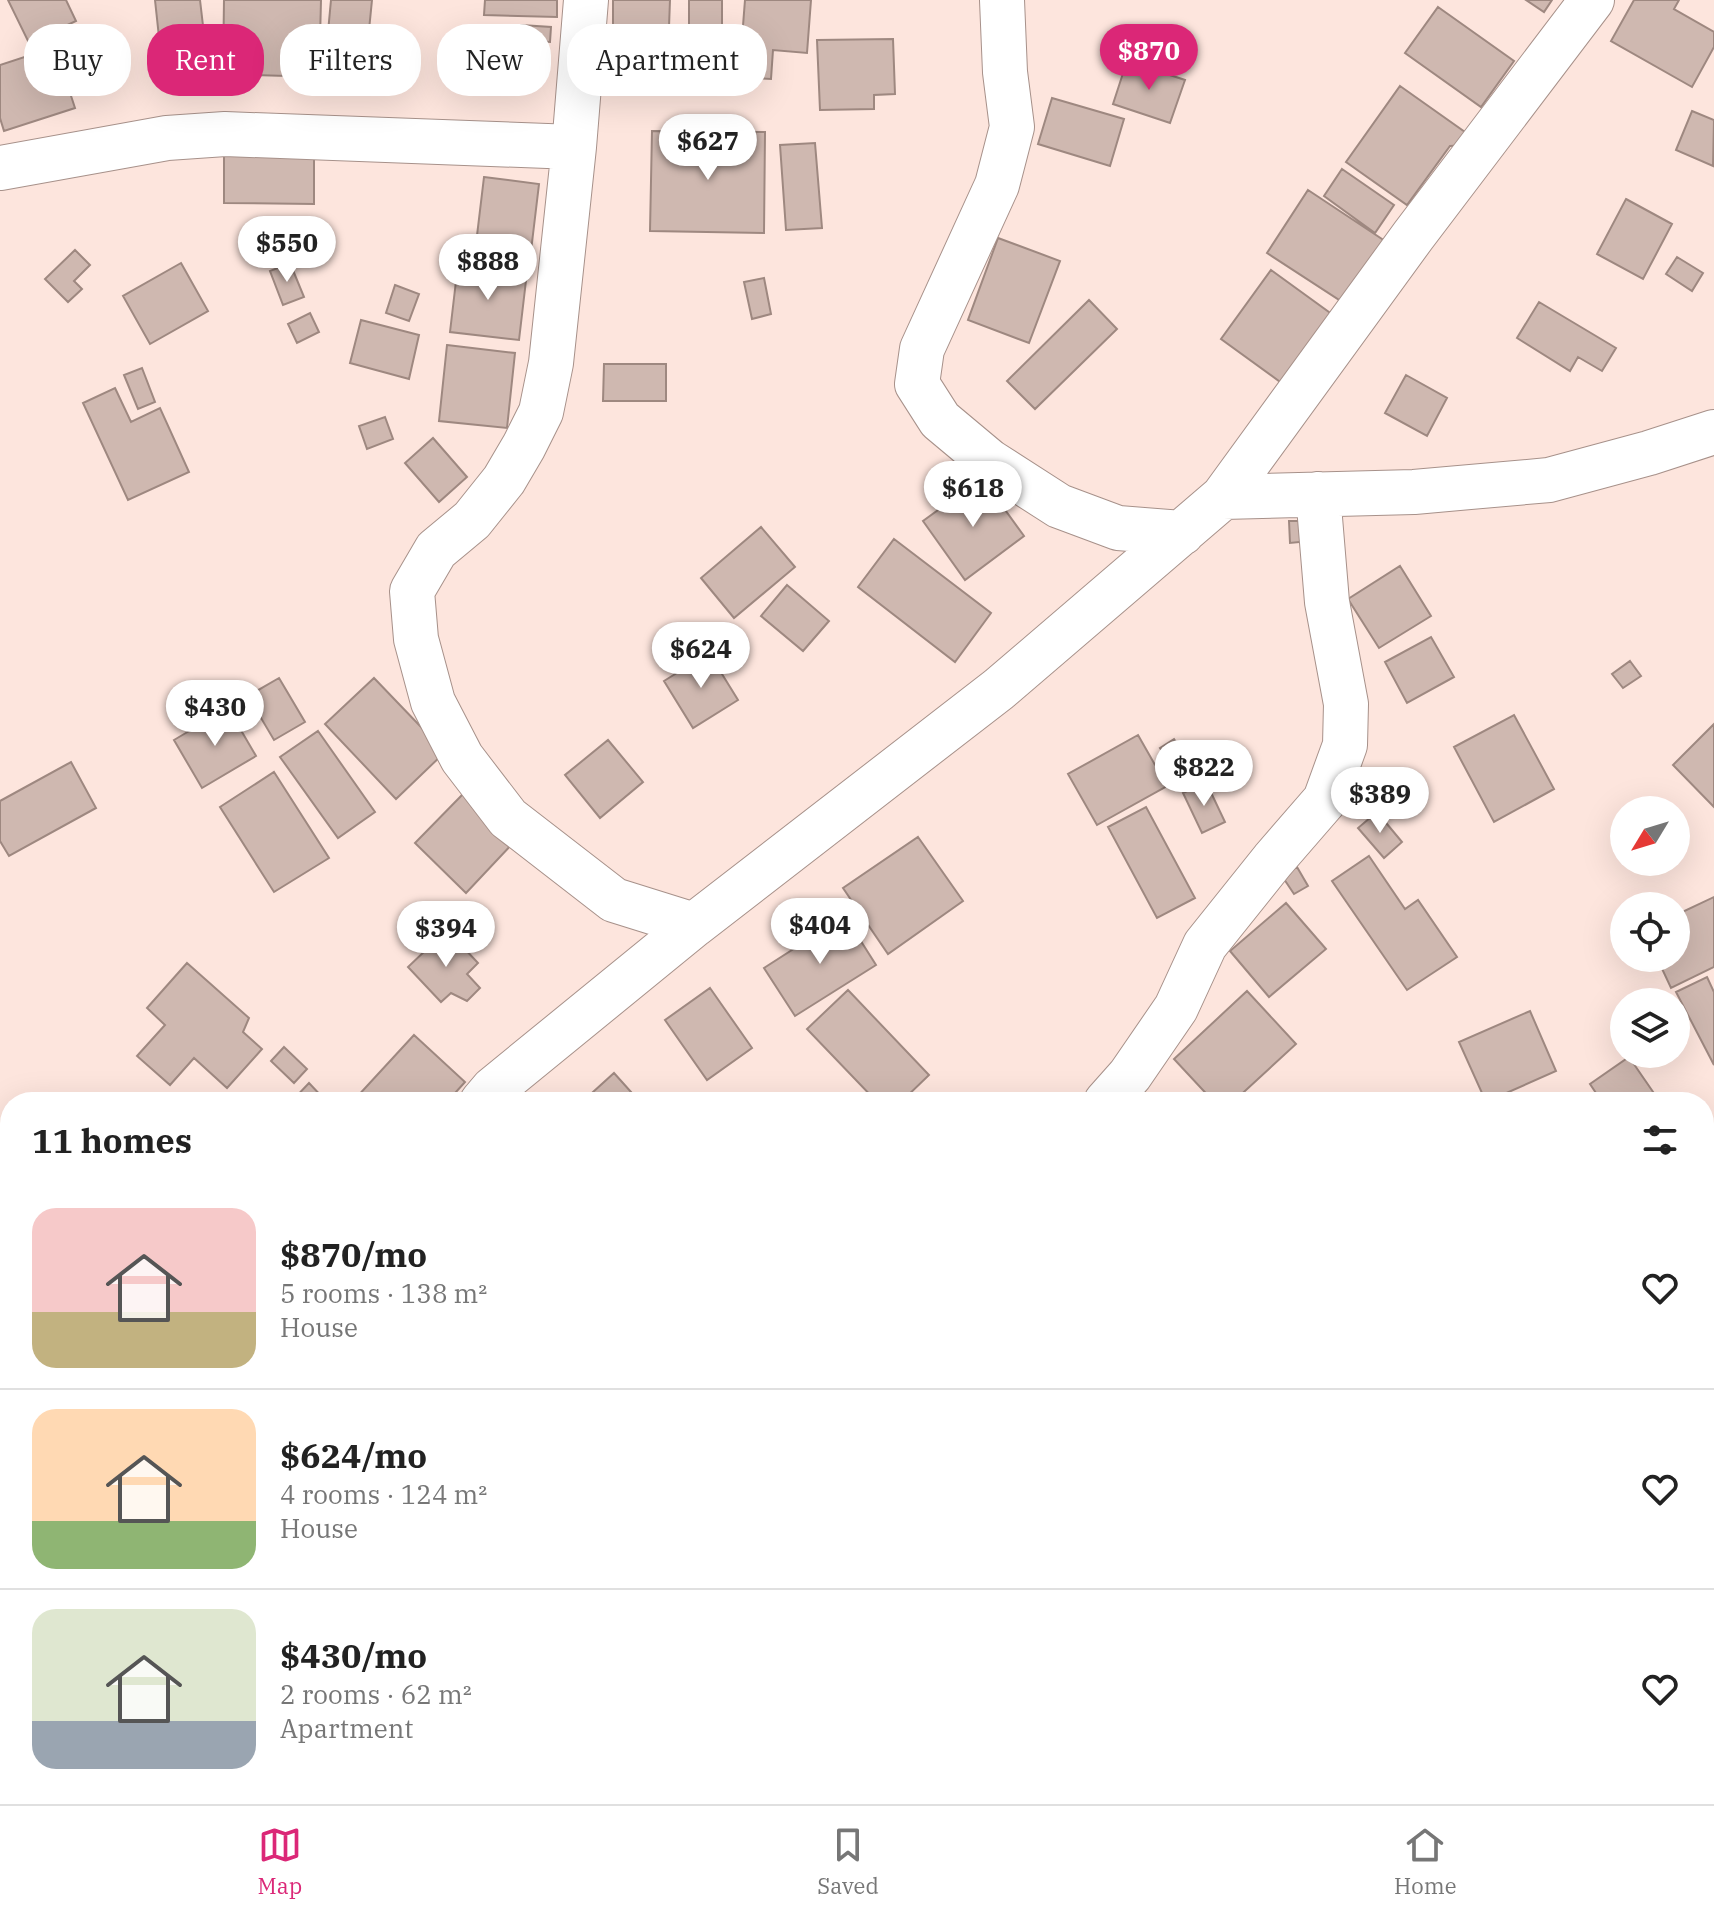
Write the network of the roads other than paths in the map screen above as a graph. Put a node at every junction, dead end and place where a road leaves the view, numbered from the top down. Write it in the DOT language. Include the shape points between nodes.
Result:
graph roads {
  1 [pos="586,0"];
  2 [pos="1002,0"];
  3 [pos="1592,0"];
  4 [pos="574,147"];
  5 [pos="0,168"];
  6 [pos="1714,432"];
  7 [pos="1318,494"];
  8 [pos="1223,497"];
  9 [pos="1182,533"];
  10 [pos="694,925"];
  11 [pos="490,1092"];
  12 [pos="1115,1092"];
  1 -- 4 [label="street"];
  2 -- 9 [label="street" via="1012,127 997,185 922,349 917,384 940,420 989,461 1059,506 1118,528"];
  3 -- 8 [label="street"];
  4 -- 5 [label="street" via="225,134 167,138"];
  4 -- 10 [label="street" via="541,412 504,480 472,520 436,550 412,591 416,639 433,702 462,758 508,818 614,900"];
  6 -- 7 [label="street" via="1549,480"];
  7 -- 8 [label="street"];
  7 -- 12 [label="street" via="1327,602 1346,704 1345,745 1325,800 1205,945 1176,1008"];
  8 -- 9 [label="street"];
  9 -- 10 [label="street" via="999,689"];
  10 -- 11 [label="street"];
}
